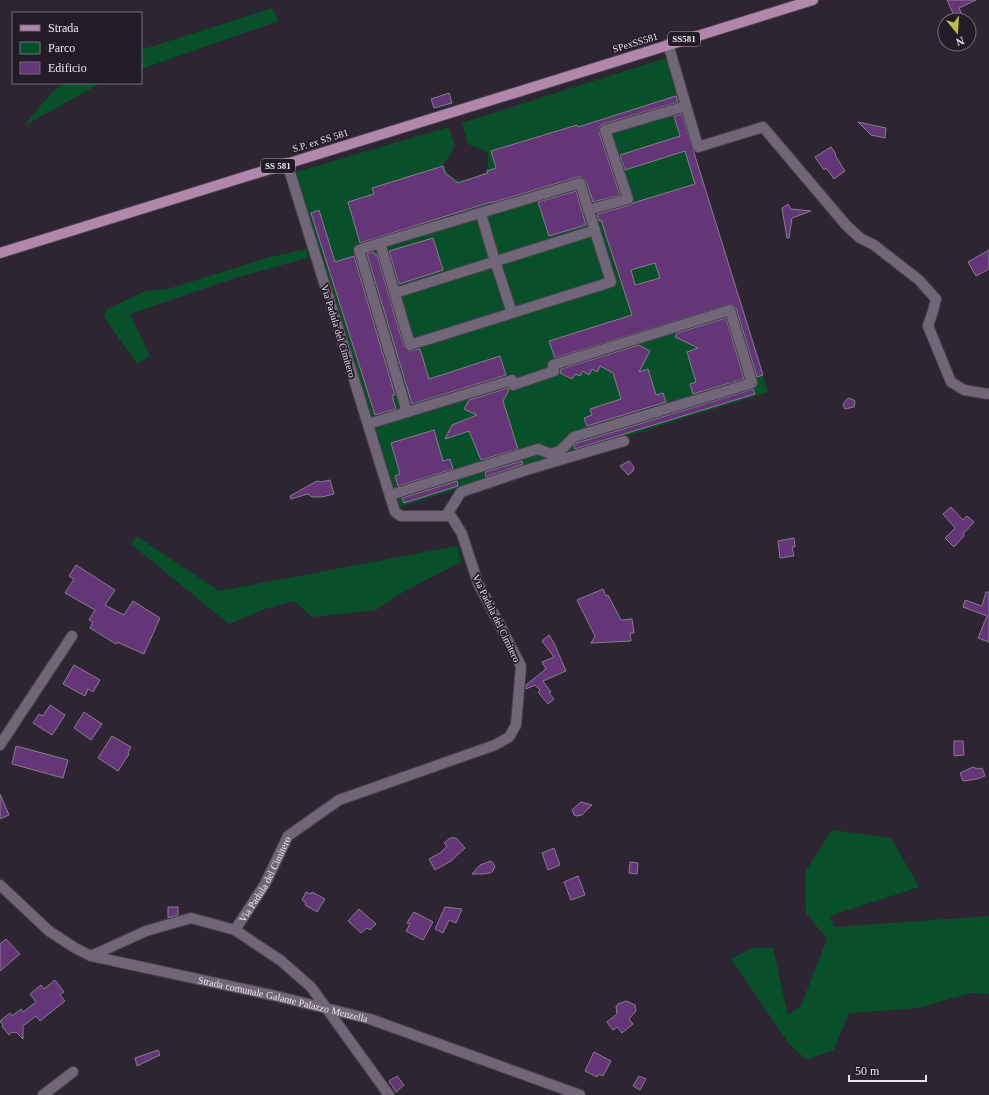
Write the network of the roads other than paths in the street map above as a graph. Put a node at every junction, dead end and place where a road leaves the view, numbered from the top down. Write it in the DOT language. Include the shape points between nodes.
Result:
graph roads {
  1 [pos="813,0"];
  2 [pos="668,44"];
  3 [pos="556,79"];
  4 [pos="686,106"];
  5 [pos="287,163"];
  6 [pos="588,210"];
  7 [pos="481,214"];
  8 [pos="595,230"];
  9 [pos="380,243"];
  10 [pos="0,253"];
  11 [pos="495,260"];
  12 [pos="395,293"];
  13 [pos="512,313"];
  14 [pos="989,394"];
  15 [pos="407,412"];
  16 [pos="368,424"];
  17 [pos="624,441"];
  18 [pos="556,457"];
  19 [pos="390,495"];
  20 [pos="446,516"];
  21 [pos="72,636"];
  22 [pos="0,745"];
  23 [pos="0,885"];
  24 [pos="235,930"];
  25 [pos="91,956"];
  26 [pos="328,1009"];
  27 [pos="73,1072"];
  28 [pos="43,1095"];
  29 [pos="389,1095"];
  30 [pos="580,1095"];
  1 -- 2 [label="main road, SPexSS581 / SS581"];
  2 -- 3 [label="main road, SPexSS581 / SS581"];
  2 -- 4 [label="street"];
  3 -- 5 [label="main road, S.P. ex SS 581 / SS 581"];
  4 -- 6 [label="street" via="605,130 628,199"];
  4 -- 14 [label="street" via="698,147 764,127 846,225 918,280 936,299 928,326 951,382 964,390"];
  5 -- 10 [label="main road, S.P. ex SS 581 / SS 581"];
  5 -- 16 [label="street, Via Padula del Cimitero"];
  6 -- 7 [label="street" via="580,183"];
  6 -- 8 [label="street"];
  7 -- 9 [label="street"];
  7 -- 11 [label="street"];
  8 -- 11 [label="street"];
  8 -- 13 [label="street" via="611,282"];
  9 -- 12 [label="street"];
  9 -- 15 [label="street" via="359,250"];
  11 -- 12 [label="street"];
  11 -- 13 [label="street"];
  12 -- 13 [label="street" via="410,345"];
  15 -- 16 [label="street"];
  15 -- 18 [label="street" via="512,380 513,385 554,371 553,365 730,310 752,383 574,437"];
  16 -- 19 [label="street, Via Padula del Cimitero"];
  17 -- 18 [label="street"];
  18 -- 19 [label="street" via="538,449"];
  18 -- 20 [label="street" via="461,492"];
  19 -- 20 [label="street, Via Padula del Cimitero" via="395,512 401,516"];
  20 -- 24 [label="street, Via Padula del Cimitero" via="451,516 462,534 478,583 521,666 516,725 509,737 495,745 339,800 288,836 266,884"];
  21 -- 22 [label="street"];
  23 -- 25 [label="street, Strada comunale Galante Palazzo Menzella" via="49,931"];
  24 -- 25 [label="street, Via Padula del Cimitero" via="191,918 146,931"];
  24 -- 26 [label="street" via="280,960 311,987"];
  25 -- 26 [label="street, Strada comunale Galante Palazzo Menzella"];
  26 -- 29 [label="street"];
  26 -- 30 [label="street, Strada comunale Galante Palazzo Menzella" via="370,1019"];
  27 -- 28 [label="street"];
}
